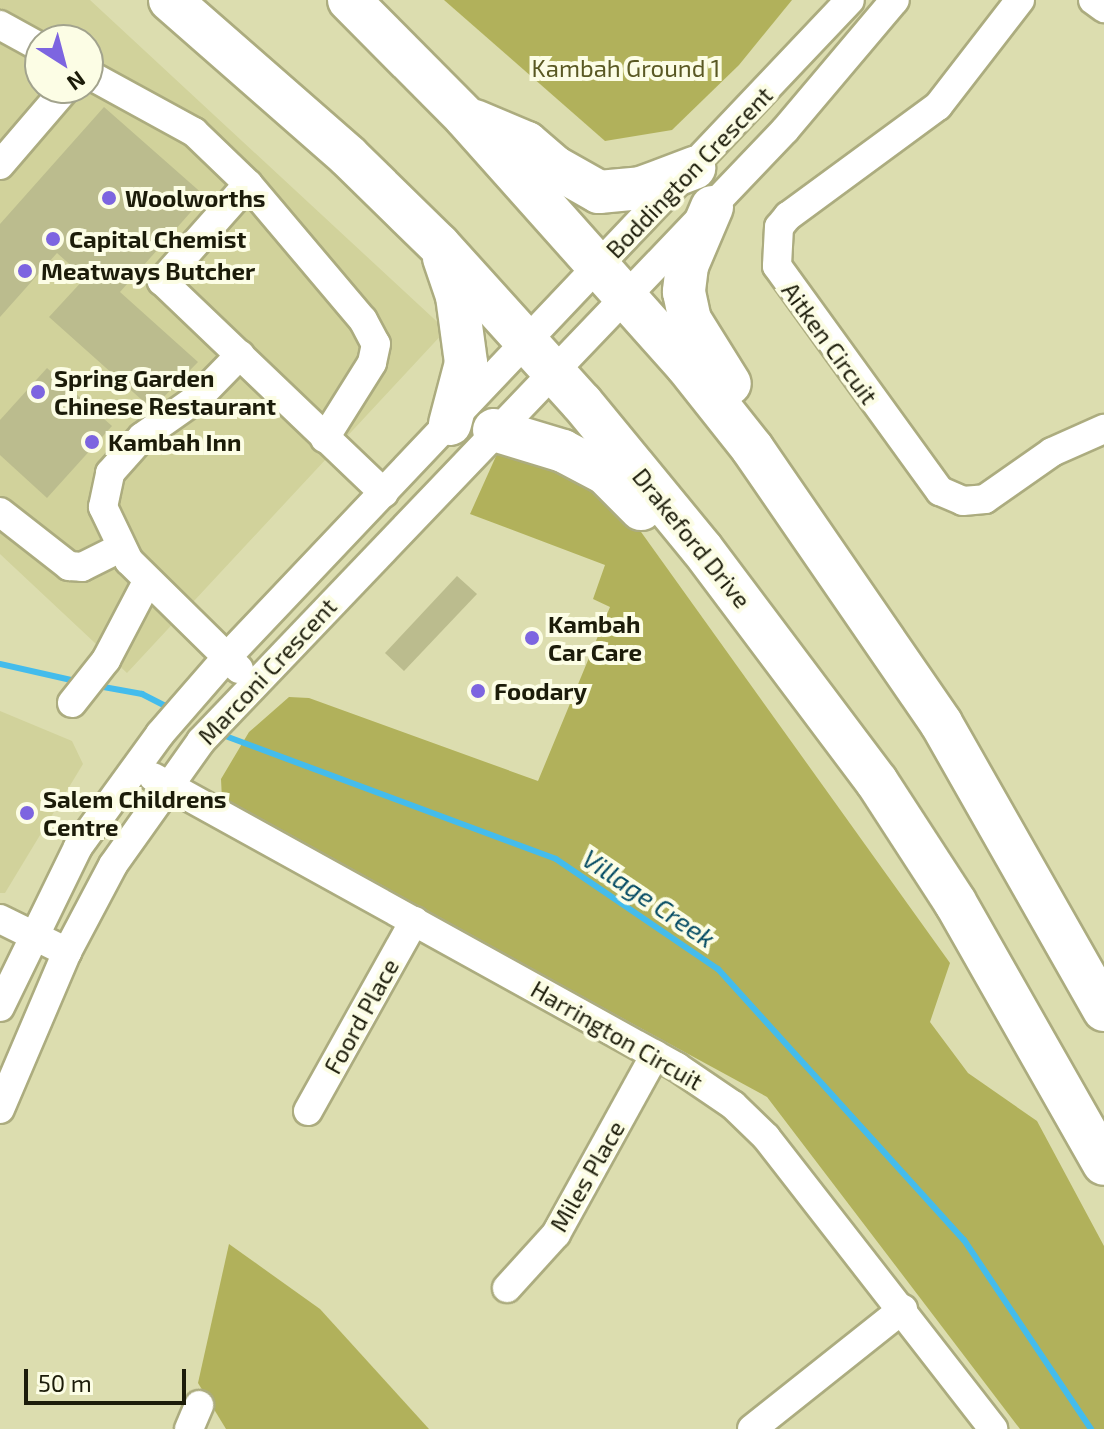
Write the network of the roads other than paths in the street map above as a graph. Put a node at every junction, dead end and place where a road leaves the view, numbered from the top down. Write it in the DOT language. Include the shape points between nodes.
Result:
graph roads {
  1 [pos="170,0"];
  2 [pos="349,0"];
  3 [pos="850,0"];
  4 [pos="895,0"];
  5 [pos="1020,0"];
  6 [pos="1093,0"];
  7 [pos="1104,8"];
  8 [pos="0,25"];
  9 [pos="24,38"];
  10 [pos="104,83"];
  11 [pos="52,104"];
  12 [pos="466,118"];
  13 [pos="0,165"];
  14 [pos="694,168"];
  15 [pos="248,184"];
  16 [pos="712,207"];
  17 [pos="439,245"];
  18 [pos="598,267"];
  19 [pos="626,298"];
  20 [pos="240,355"];
  21 [pos="540,358"];
  22 [pos="450,424"];
  23 [pos="1104,429"];
  24 [pos="494,430"];
  25 [pos="325,438"];
  26 [pos="752,448"];
  27 [pos="384,493"];
  28 [pos="0,512"];
  29 [pos="120,548"];
  30 [pos="702,549"];
  31 [pos="148,580"];
  32 [pos="227,657"];
  33 [pos="254,683"];
  34 [pos="72,703"];
  35 [pos="135,766"];
  36 [pos="168,785"];
  37 [pos="0,919"];
  38 [pos="414,921"];
  39 [pos="31,935"];
  40 [pos="67,952"];
  41 [pos="0,1007"];
  42 [pos="1104,1010"];
  43 [pos="655,1055"];
  44 [pos="0,1109"];
  45 [pos="308,1111"];
  46 [pos="1104,1164"];
  47 [pos="507,1288"];
  48 [pos="903,1309"];
  49 [pos="752,1429"];
  50 [pos="993,1429"];
  1 -- 17 [label="highway, Drakeford Drive" via="348,156"];
  2 -- 12 [label="highway"];
  3 -- 14 [label="street, Boddington Crescent"];
  4 -- 16 [label="street, Boddington Crescent"];
  5 -- 23 [label="street, Aitken Circuit" via="938,106 788,216 779,227 777,266 940,491 963,501 985,499 1052,452"];
  6 -- 7 [label="street"];
  8 -- 9 [label="street"];
  10 -- 15 [label="street" via="194,132"];
  11 -- 13 [label="street"];
  12 -- 14 [label="highway" via="527,143 553,166 599,192 641,188"];
  12 -- 18 [label="highway"];
  14 -- 18 [label="street, Boddington Crescent"];
  15 -- 20 [label="street" via="162,281"];
  15 -- 25 [label="street" via="363,320 376,344 372,363"];
  16 -- 19 [label="street, Boddington Crescent"];
  16 -- 26 [label="highway" via="687,266 684,292 690,320 734,391"];
  17 -- 21 [label="highway, Drakeford Drive"];
  17 -- 22 [label="highway" via="457,296 466,363"];
  18 -- 19 [label="highway"];
  18 -- 21 [label="street, Boddington Crescent"];
  19 -- 21 [label="street, Marconi Crescent"];
  19 -- 26 [label="highway"];
  20 -- 25 [label="street"];
  20 -- 29 [label="street" via="199,397 142,437 110,473 103,507"];
  21 -- 22 [label="street, Marconi Crescent"];
  21 -- 24 [label="street, Marconi Crescent"];
  21 -- 30 [label="highway, Drakeford Drive"];
  22 -- 27 [label="street, Marconi Crescent"];
  24 -- 30 [label="highway" via="563,451 605,473 642,511"];
  24 -- 33 [label="street, Marconi Crescent"];
  25 -- 27 [label="street"];
  26 -- 42 [label="highway" via="945,729"];
  27 -- 32 [label="street, Marconi Crescent"];
  28 -- 29 [label="street" via="69,566 98,561"];
  29 -- 31 [label="street"];
  30 -- 46 [label="highway, Drakeford Drive" via="872,776 955,902"];
  31 -- 32 [label="street"];
  31 -- 34 [label="street" via="106,660"];
  32 -- 33 [label="street"];
  32 -- 35 [label="street, Marconi Crescent"];
  33 -- 36 [label="street, Marconi Crescent"];
  35 -- 36 [label="street, Harrington Circuit"];
  35 -- 39 [label="street, Marconi Crescent" via="78,847"];
  36 -- 38 [label="street, Harrington Circuit"];
  36 -- 40 [label="street, Marconi Crescent" via="113,865"];
  37 -- 39 [label="street"];
  38 -- 43 [label="street, Harrington Circuit"];
  38 -- 45 [label="street, Foord Place"];
  39 -- 40 [label="street"];
  39 -- 41 [label="street, Marconi Crescent"];
  40 -- 44 [label="street, Marconi Crescent"];
  43 -- 47 [label="street, Miles Place" via="556,1234"];
  43 -- 48 [label="street, Harrington Circuit" via="733,1105 766,1137"];
  48 -- 49 [label="street"];
  48 -- 50 [label="street, Harrington Circuit"];
}
